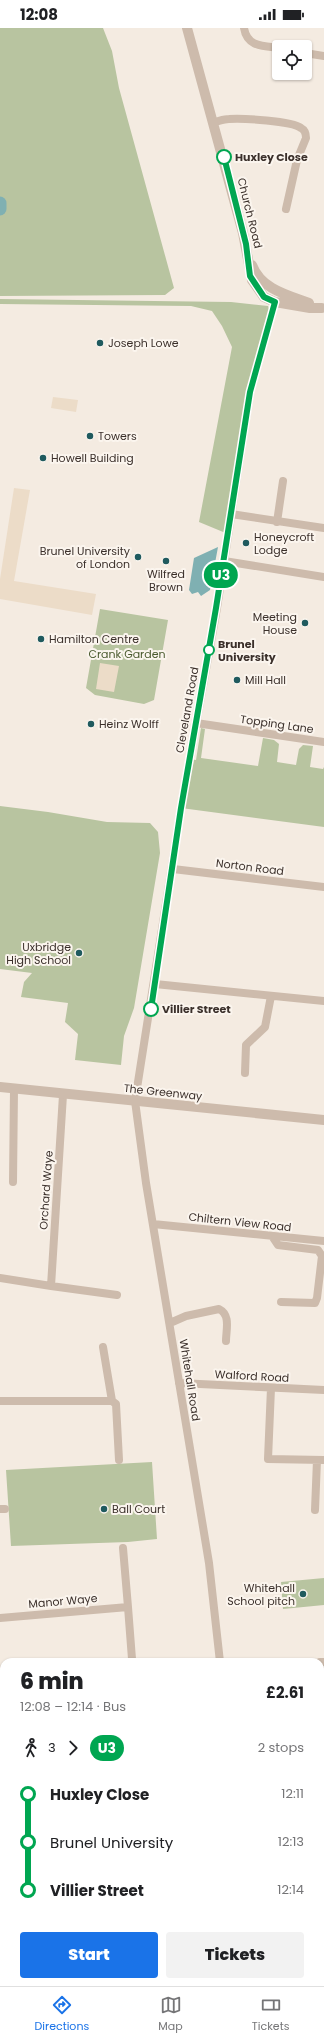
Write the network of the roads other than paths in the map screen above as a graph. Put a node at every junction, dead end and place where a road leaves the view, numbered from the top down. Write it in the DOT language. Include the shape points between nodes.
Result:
graph roads {
  1 [pos="187,28"];
  2 [pos="244,28"];
  3 [pos="272,46"];
  4 [pos="312,53"];
  5 [pos="324,56"];
  6 [pos="214,122"];
  7 [pos="286,209"];
  8 [pos="248,255"];
  9 [pos="281,292"];
  10 [pos="275,302"];
  11 [pos="323,308"];
  12 [pos="283,481"];
  13 [pos="231,514"];
  14 [pos="277,522"];
  15 [pos="324,528"];
  16 [pos="224,561"];
  17 [pos="324,577"];
  18 [pos="196,723"];
  19 [pos="324,742"];
  20 [pos="173,869"];
  21 [pos="324,887"];
  22 [pos="155,984"];
  23 [pos="271,996"];
  24 [pos="324,1001"];
  25 [pos="245,1073"];
  26 [pos="0,1087"];
  27 [pos="14,1089"];
  28 [pos="63,1095"];
  29 [pos="135,1101"];
  30 [pos="324,1118"];
  31 [pos="13,1182"];
  32 [pos="153,1224"];
  33 [pos="272,1236"];
  34 [pos="324,1240"];
  35 [pos="0,1278"];
  36 [pos="51,1286"];
  37 [pos="117,1295"];
  38 [pos="281,1302"];
  39 [pos="170,1323"];
  40 [pos="226,1341"];
  41 [pos="103,1347"];
  42 [pos="179,1383"];
  43 [pos="271,1388"];
  44 [pos="324,1390"];
  45 [pos="112,1400"];
  46 [pos="0,1401"];
  47 [pos="119,1460"];
  48 [pos="320,1460"];
  49 [pos="315,1510"];
  50 [pos="123,1548"];
  51 [pos="128,1607"];
  52 [pos="0,1618"];
  53 [pos="132,1658"];
  54 [pos="220,1658"];
  1 -- 6 [label="street, Church Road"];
  2 -- 3 [label="street" via="245,36 251,42"];
  4 -- 5 [label="street"];
  6 -- 7 [label="street" via="238,119 286,123 300,126 304,130 306,138 297,160"];
  6 -- 8 [label="street, Church Road"];
  8 -- 9 [label="street" via="261,280"];
  8 -- 10 [label="street, Church Road" via="249,271 254,285 264,297"];
  9 -- 10 [label="street"];
  9 -- 11 [label="street"];
  10 -- 11 [label="street"];
  10 -- 13 [label="street, Cleveland Road" via="250,392"];
  12 -- 14 [label="street"];
  13 -- 14 [label="street"];
  13 -- 16 [label="street, Cleveland Road"];
  14 -- 15 [label="street"];
  16 -- 17 [label="street"];
  16 -- 18 [label="street, Cleveland Road"];
  18 -- 19 [label="street, Topping Lane"];
  18 -- 20 [label="street, Cleveland Road"];
  20 -- 21 [label="street, Norton Road"];
  20 -- 22 [label="street, Cleveland Road"];
  22 -- 23 [label="street"];
  22 -- 29 [label="street, Cleveland Road"];
  23 -- 24 [label="street"];
  23 -- 25 [label="street" via="265,1027 246,1045"];
  26 -- 27 [label="street, The Greenway"];
  27 -- 28 [label="street, The Greenway"];
  27 -- 31 [label="street"];
  28 -- 29 [label="street, The Greenway"];
  28 -- 36 [label="street, Orchard Waye"];
  29 -- 30 [label="street, The Greenway"];
  29 -- 32 [label="street, Whitehall Road"];
  32 -- 33 [label="street, Chiltern View Road"];
  32 -- 39 [label="street, Whitehall Road"];
  33 -- 34 [label="street, Chiltern View Road"];
  33 -- 38 [label="street" via="278,1245 318,1250 322,1256 315,1303"];
  35 -- 36 [label="street"];
  36 -- 37 [label="street"];
  39 -- 40 [label="street" via="186,1316 219,1309 227,1318"];
  39 -- 42 [label="street, Whitehall Road"];
  41 -- 45 [label="street"];
  42 -- 43 [label="street, Walford Road"];
  42 -- 54 [label="street, Whitehall Road" via="209,1563"];
  43 -- 44 [label="street, Walford Road"];
  43 -- 48 [label="street" via="268,1458"];
  45 -- 46 [label="street"];
  45 -- 47 [label="street" via="116,1404"];
  48 -- 49 [label="street"];
  50 -- 51 [label="street"];
  51 -- 52 [label="street, Manor Waye"];
  51 -- 53 [label="street"];
}
